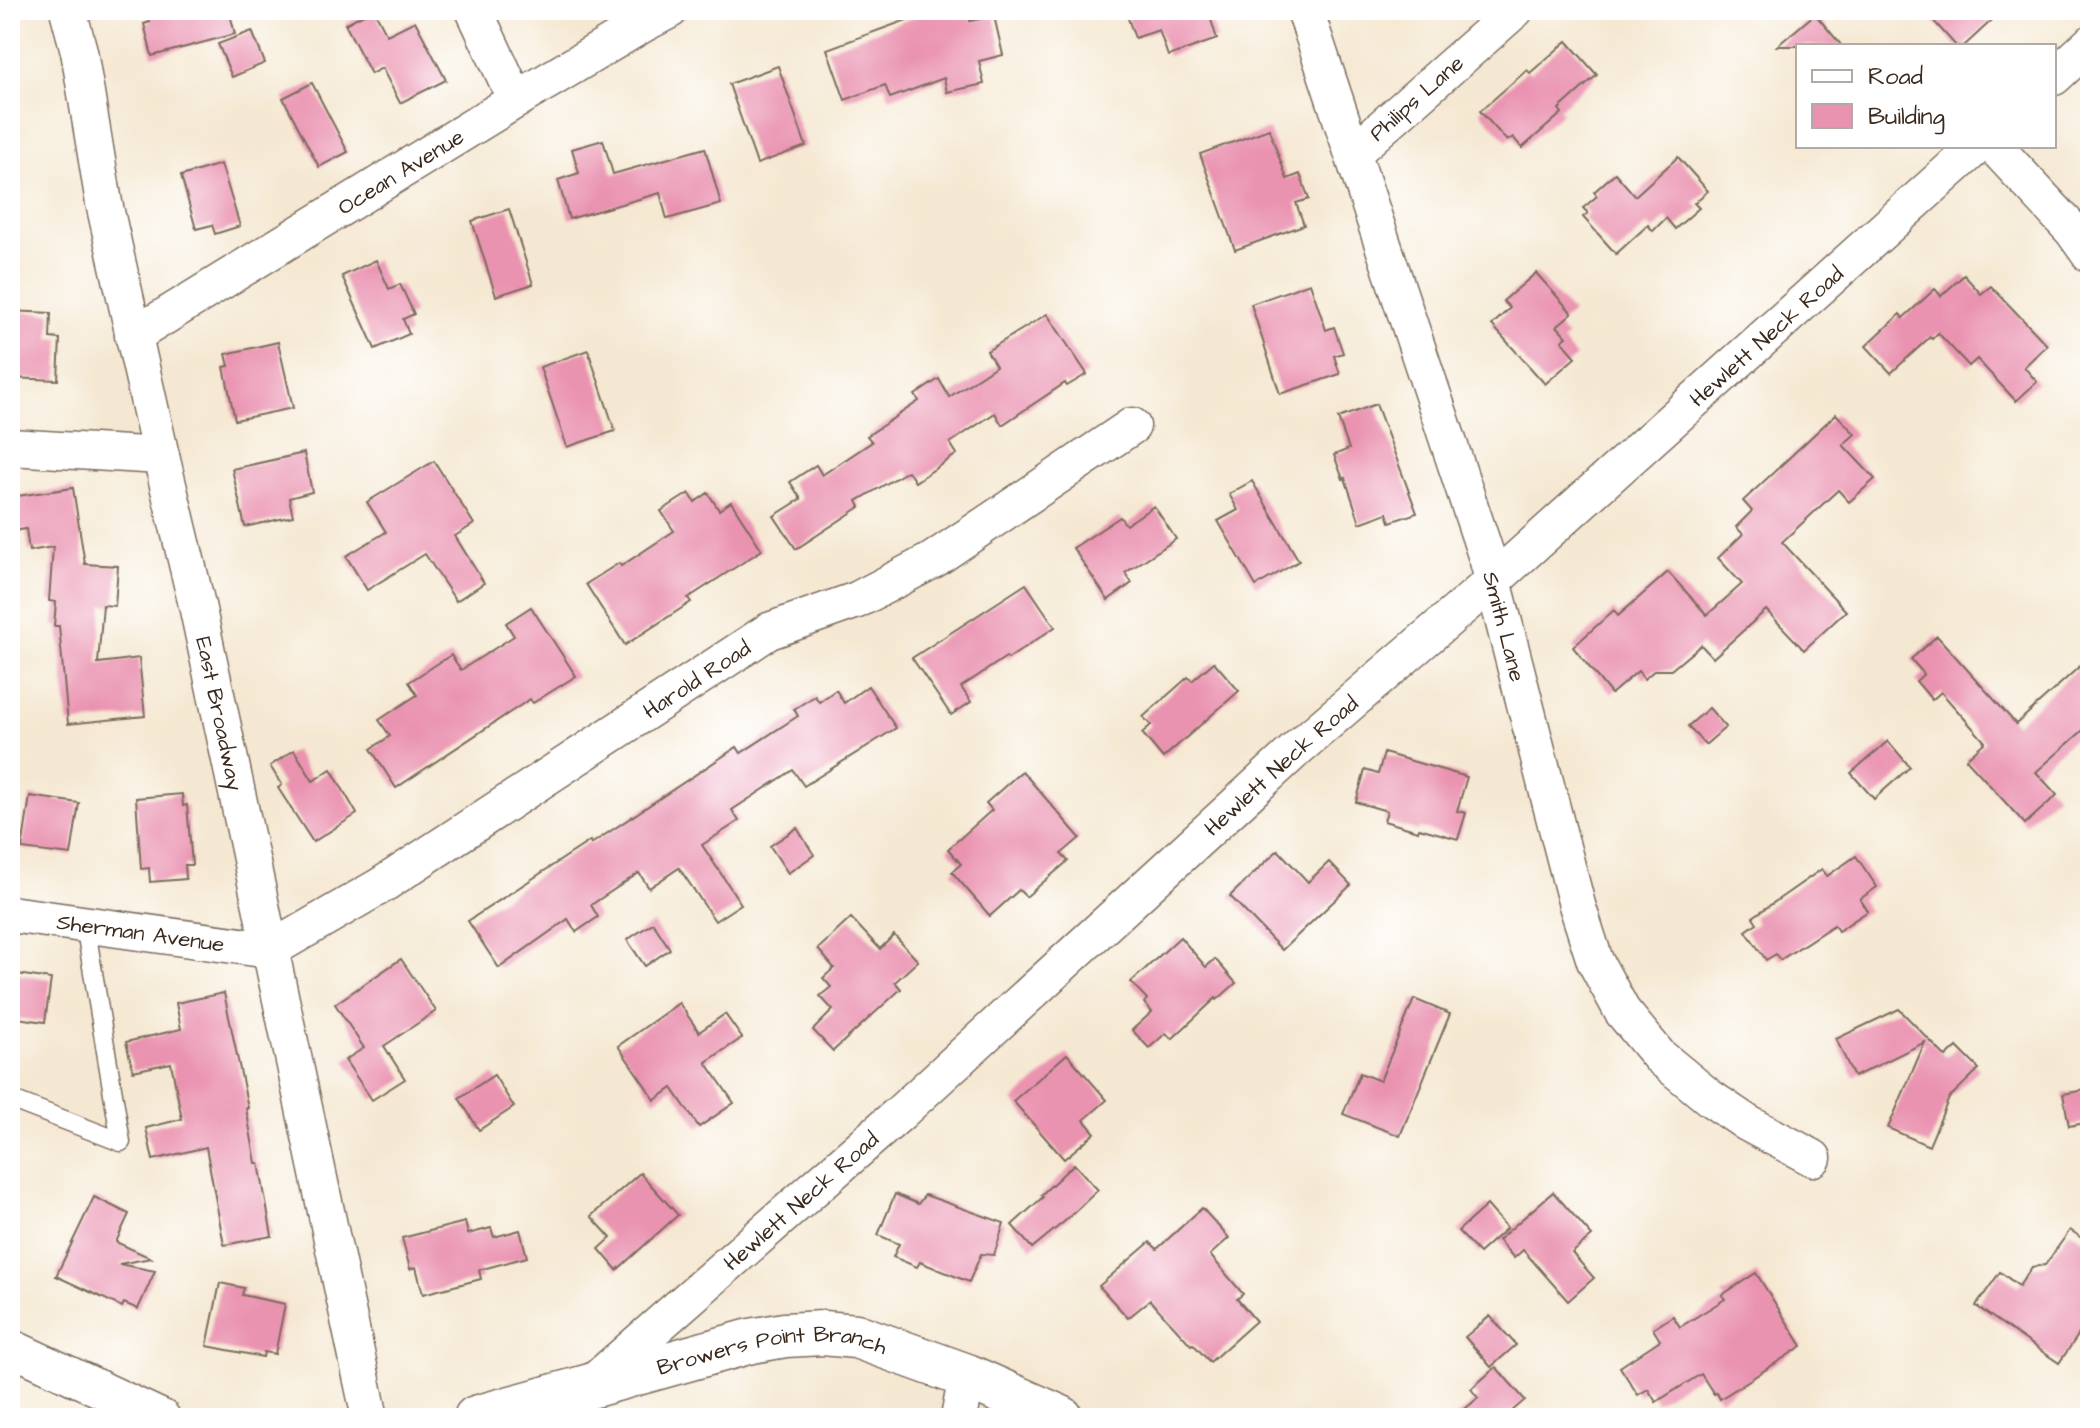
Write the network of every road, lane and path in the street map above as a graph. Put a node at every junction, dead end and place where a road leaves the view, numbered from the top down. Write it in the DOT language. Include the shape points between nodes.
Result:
graph roads {
  1 [pos="68,10"];
  2 [pos="474,10"];
  3 [pos="670,10"];
  4 [pos="1305,10"];
  5 [pos="1515,10"];
  6 [pos="2090,44"];
  7 [pos="2056,75"];
  8 [pos="516,100"];
  9 [pos="1975,148"];
  10 [pos="1996,148"];
  11 [pos="1353,153"];
  12 [pos="2090,255"];
  13 [pos="133,336"];
  14 [pos="1132,426"];
  15 [pos="10,447"];
  16 [pos="161,456"];
  17 [pos="1493,581"];
  18 [pos="10,914"];
  19 [pos="85,924"];
  20 [pos="270,950"];
  21 [pos="10,1099"];
  22 [pos="1813,1158"];
  23 [pos="10,1347"];
  24 [pos="589,1387"];
  25 [pos="963,1397"];
  26 [pos="162,1418"];
  27 [pos="370,1418"];
  28 [pos="476,1418"];
  29 [pos="1061,1418"];
  1 -- 13 [label="street, East Broadway"];
  2 -- 8 [label="street"];
  3 -- 8 [label="street, Ocean Avenue"];
  4 -- 11 [label="street, Smith Lane"];
  5 -- 11 [label="street, Philips Lane"];
  6 -- 7 [label="street"];
  8 -- 13 [label="street, Ocean Avenue"];
  9 -- 17 [label="street, Hewlett Neck Road"];
  10 -- 12 [label="street"];
  11 -- 17 [label="street, Smith Lane"];
  13 -- 16 [label="street, East Broadway"];
  14 -- 20 [label="street, Harold Road" via="933,560 857,600 769,631 382,885"];
  15 -- 16 [label="street"];
  16 -- 20 [label="street, East Broadway"];
  17 -- 22 [label="street, Smith Lane" via="1577,905 1595,961 1622,1011 1659,1056 1710,1098"];
  17 -- 24 [label="street, Hewlett Neck Road" via="1300,746 912,1102"];
  18 -- 19 [label="street, Sherman Avenue"];
  19 -- 20 [label="street, Sherman Avenue"];
  19 -- 21 [label="lane" via="121,1142"];
  20 -- 27 [label="street, East Broadway"];
  23 -- 26 [label="street"];
  24 -- 25 [label="street, Browers Point Branch" via="751,1341 823,1333 856,1336"];
  24 -- 28 [label="street, Browers Point Branch"];
  25 -- 29 [label="street, Browers Point Branch"];
}
